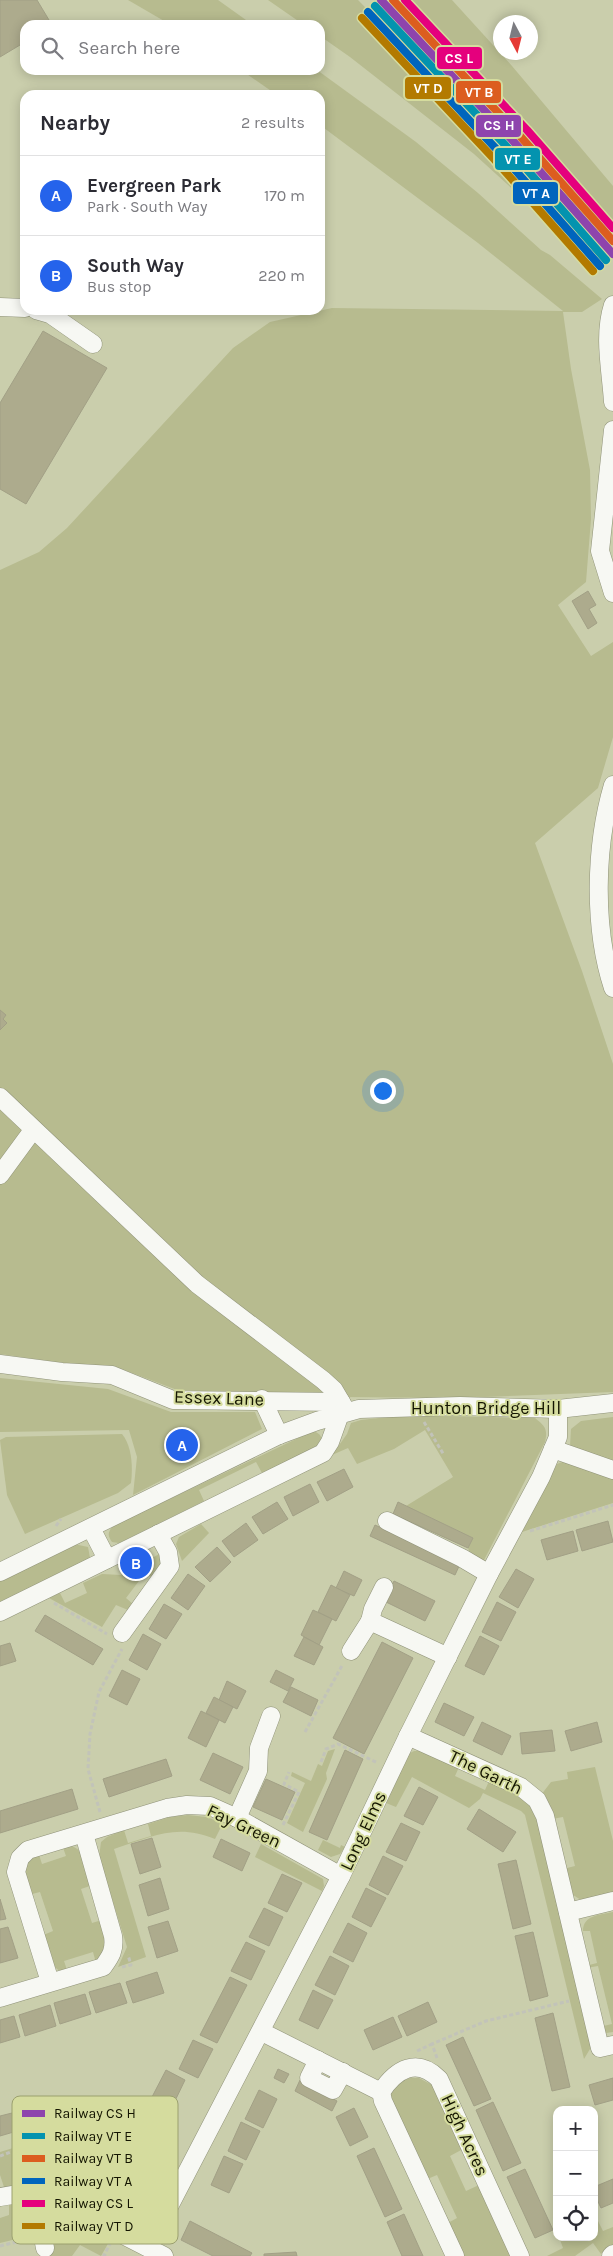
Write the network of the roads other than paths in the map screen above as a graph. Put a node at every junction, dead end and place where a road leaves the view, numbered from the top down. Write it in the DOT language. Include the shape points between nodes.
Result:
graph roads {
  1 [pos="0,307"];
  2 [pos="20,308"];
  3 [pos="611,310"];
  4 [pos="51,315"];
  5 [pos="93,344"];
  6 [pos="613,402"];
  7 [pos="613,430"];
  8 [pos="613,593"];
  9 [pos="613,785"];
  10 [pos="613,988"];
  11 [pos="0,1097"];
  12 [pos="32,1130"];
  13 [pos="0,1176"];
  14 [pos="0,1364"];
  15 [pos="262,1399"];
  16 [pos="613,1403"];
  17 [pos="346,1409"];
  18 [pos="558,1409"];
  19 [pos="280,1436"];
  20 [pos="554,1449"];
  21 [pos="613,1470"];
  22 [pos="387,1521"];
  23 [pos="90,1528"];
  24 [pos="158,1534"];
  25 [pos="107,1559"];
  26 [pos="0,1572"];
  27 [pos="489,1574"];
  28 [pos="384,1587"];
  29 [pos="0,1612"];
  30 [pos="370,1621"];
  31 [pos="119,1637"];
  32 [pos="347,1657"];
  33 [pos="448,1657"];
  34 [pos="271,1716"];
  35 [pos="408,1736"];
  36 [pos="237,1818"];
  37 [pos="84,1834"];
  38 [pos="341,1876"];
  39 [pos="613,1901"];
  40 [pos="568,1912"];
  41 [pos="50,1982"];
  42 [pos="0,1998"];
  43 [pos="262,2032"];
  44 [pos="613,2045"];
  45 [pos="381,2092"];
  46 [pos="178,2190"];
  47 [pos="46,2244"];
  48 [pos="142,2244"];
  49 [pos="150,2244"];
  50 [pos="148,2247"];
  51 [pos="46,2248"];
  52 [pos="164,2256"];
  53 [pos="455,2256"];
  54 [pos="520,2256"];
  1 -- 2 [label="street"];
  3 -- 6 [label="street" via="608,363"];
  4 -- 5 [label="street"];
  7 -- 8 [label="street" via="600,551"];
  9 -- 10 [label="street" via="600,845 599,875 604,948"];
  11 -- 12 [label="street"];
  12 -- 13 [label="street"];
  12 -- 17 [label="street" via="197,1284 323,1380"];
  14 -- 15 [label="street, Essex Lane" via="112,1375 173,1400"];
  15 -- 17 [label="street, Essex Lane"];
  15 -- 19 [label="street"];
  16 -- 18 [label="street, Hunton Bridge Hill"];
  17 -- 18 [label="street, Hunton Bridge Hill" via="460,1406"];
  17 -- 19 [label="street"];
  17 -- 24 [label="street" via="323,1453"];
  18 -- 20 [label="street, Long Elms" via="558,1436"];
  19 -- 23 [label="street"];
  20 -- 21 [label="street"];
  20 -- 27 [label="street, Long Elms"];
  22 -- 27 [label="street"];
  23 -- 25 [label="street"];
  23 -- 26 [label="street"];
  24 -- 25 [label="street"];
  24 -- 31 [label="street" via="168,1552 170,1566"];
  25 -- 29 [label="street"];
  27 -- 33 [label="street, Long Elms"];
  28 -- 30 [label="street"];
  30 -- 32 [label="street"];
  30 -- 33 [label="street"];
  33 -- 35 [label="street, Long Elms"];
  34 -- 36 [label="street" via="268,1739 259,1748 258,1770"];
  35 -- 38 [label="street, Long Elms"];
  35 -- 40 [label="street, The Garth" via="521,1787 537,1800 545,1816"];
  36 -- 37 [label="street, Fay Green" via="210,1806 187,1805 166,1808"];
  36 -- 38 [label="street, Fay Green"];
  37 -- 41 [label="street" via="114,1948 103,1967"];
  37 -- 41 [label="street, Fay Green" via="28,1850 17,1865 18,1879"];
  38 -- 43 [label="street, Long Elms"];
  39 -- 40 [label="street"];
  40 -- 44 [label="street, The Garth" via="600,2048"];
  41 -- 42 [label="street"];
  43 -- 45 [label="street"];
  43 -- 46 [label="street, Long Elms"];
  45 -- 53 [label="street"];
  45 -- 54 [label="street, High Acres" via="393,2075 407,2068 431,2071 439,2079"];
  47 -- 51 [label="street"];
  48 -- 50 [label="street"];
  49 -- 50 [label="street, Long Elms"];
  50 -- 52 [label="street"];
}
